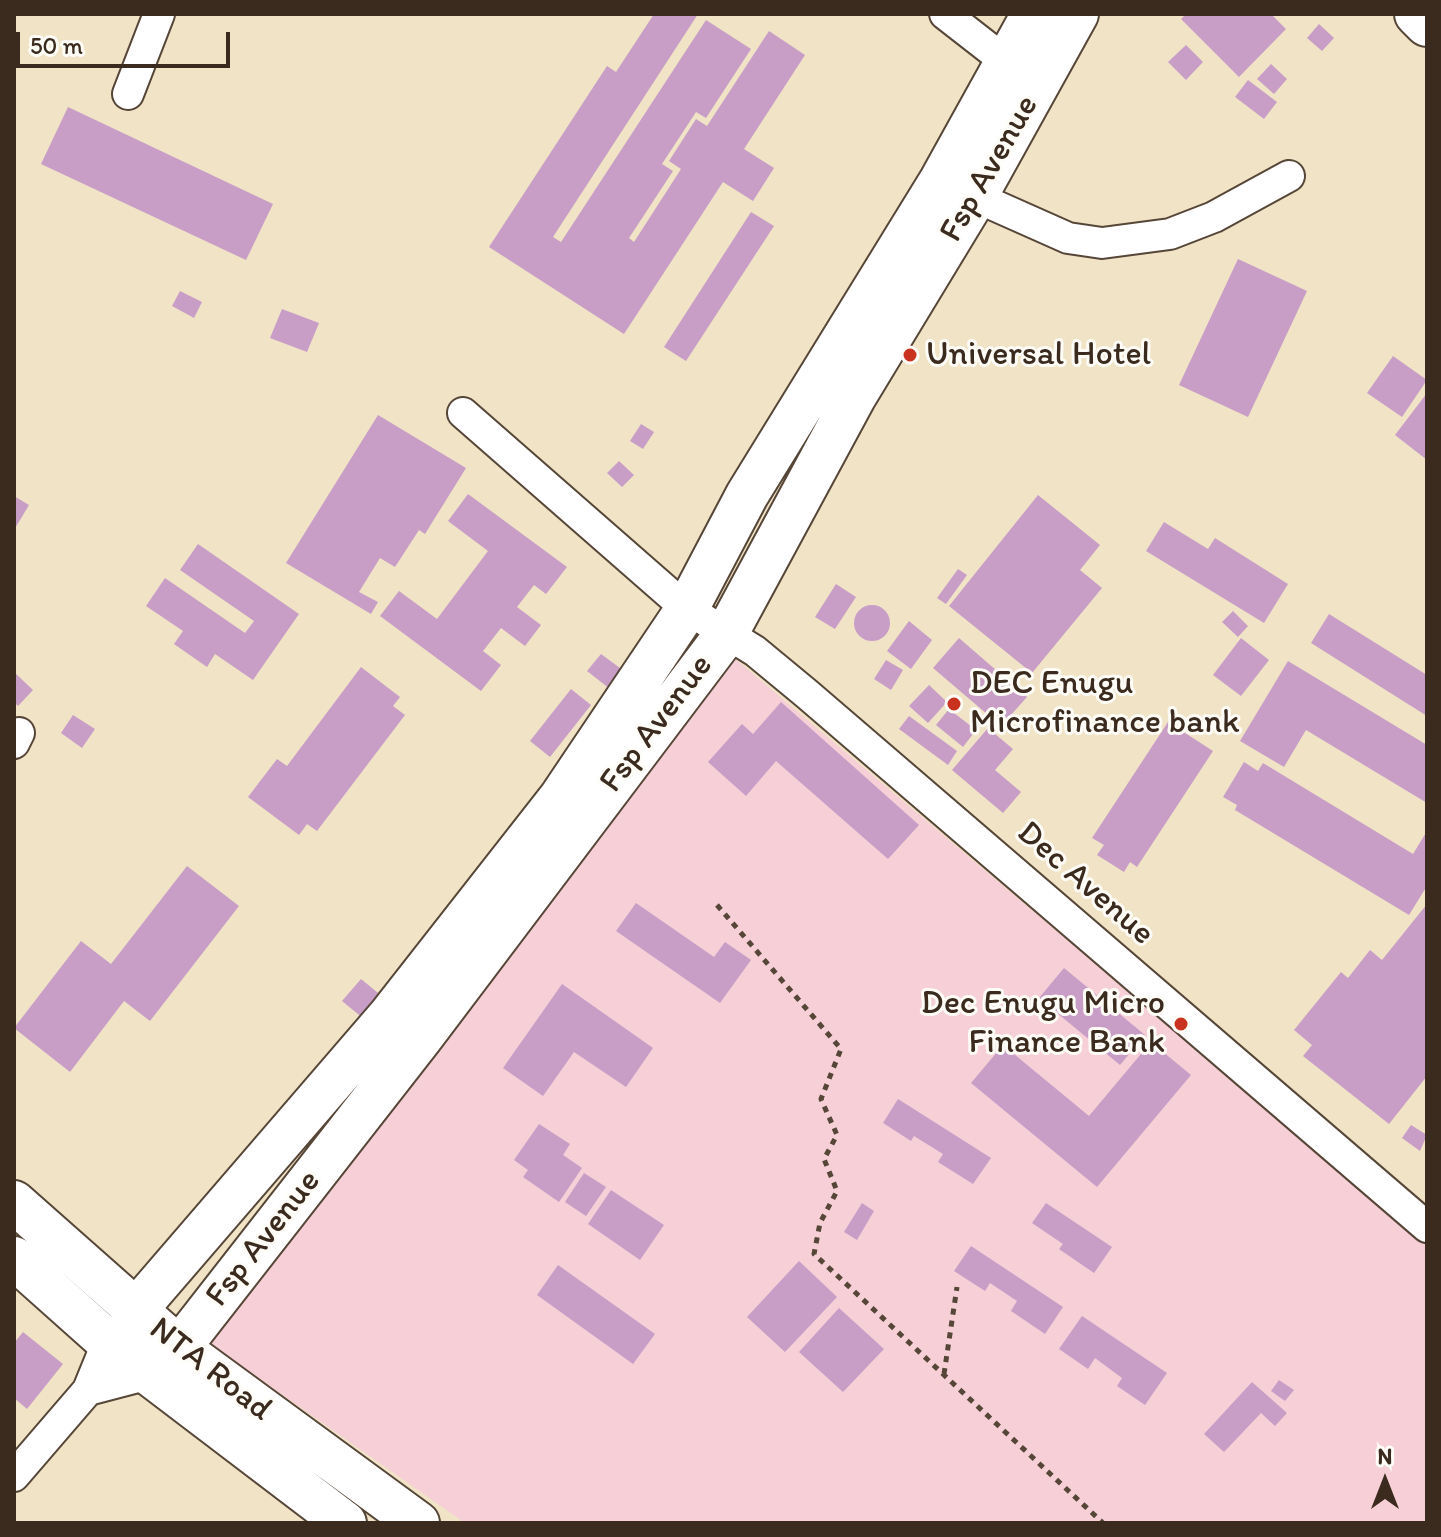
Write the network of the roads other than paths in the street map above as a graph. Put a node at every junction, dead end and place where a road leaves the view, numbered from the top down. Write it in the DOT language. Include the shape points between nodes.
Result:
graph roads {
  1 [pos="159,14"];
  2 [pos="945,14"];
  3 [pos="1033,14"];
  4 [pos="1077,14"];
  5 [pos="1417,14"];
  6 [pos="1427,24"];
  7 [pos="1006,61"];
  8 [pos="1038,87"];
  9 [pos="128,94"];
  10 [pos="1289,176"];
  11 [pos="958,189"];
  12 [pos="923,248"];
  13 [pos="463,413"];
  14 [pos="782,438"];
  15 [pos="815,468"];
  16 [pos="687,609"];
  17 [pos="727,633"];
  18 [pos="14,1202"];
  19 [pos="1427,1227"];
  20 [pos="14,1258"];
  21 [pos="121,1326"];
  22 [pos="164,1361"];
  23 [pos="88,1390"];
  24 [pos="14,1476"];
  25 [pos="345,1523"];
  26 [pos="418,1523"];
  1 -- 9 [label="street"];
  2 -- 7 [label="street"];
  3 -- 7 [label="main road, Fsp Avenue"];
  4 -- 8 [label="main road, Fsp Avenue"];
  5 -- 6 [label="main road"];
  7 -- 8 [label="street"];
  7 -- 11 [label="main road, Fsp Avenue"];
  8 -- 11 [label="main road, Fsp Avenue"];
  10 -- 11 [label="street" via="1214,217 1170,234 1119,243 1068,238"];
  11 -- 12 [label="main road, Fsp Avenue"];
  12 -- 14 [label="main road, Fsp Avenue"];
  12 -- 15 [label="main road, Fsp Avenue"];
  13 -- 16 [label="street, Dec Avenue"];
  14 -- 15 [label="main road"];
  14 -- 16 [label="main road, Fsp Avenue"];
  15 -- 17 [label="main road, Fsp Avenue"];
  16 -- 17 [label="street, Dec Avenue"];
  16 -- 21 [label="main road, Fsp Avenue" via="560,798 390,1015"];
  17 -- 19 [label="street, Dec Avenue" via="807,694"];
  17 -- 22 [label="main road, Fsp Avenue" via="421,1038"];
  18 -- 21 [label="main road, NTA Road"];
  20 -- 21 [label="main road, NTA Road"];
  21 -- 22 [label="main road, NTA Road"];
  21 -- 23 [label="street"];
  22 -- 23 [label="street"];
  22 -- 25 [label="main road, NTA Road"];
  22 -- 26 [label="main road, NTA Road"];
  23 -- 24 [label="street"];
}
